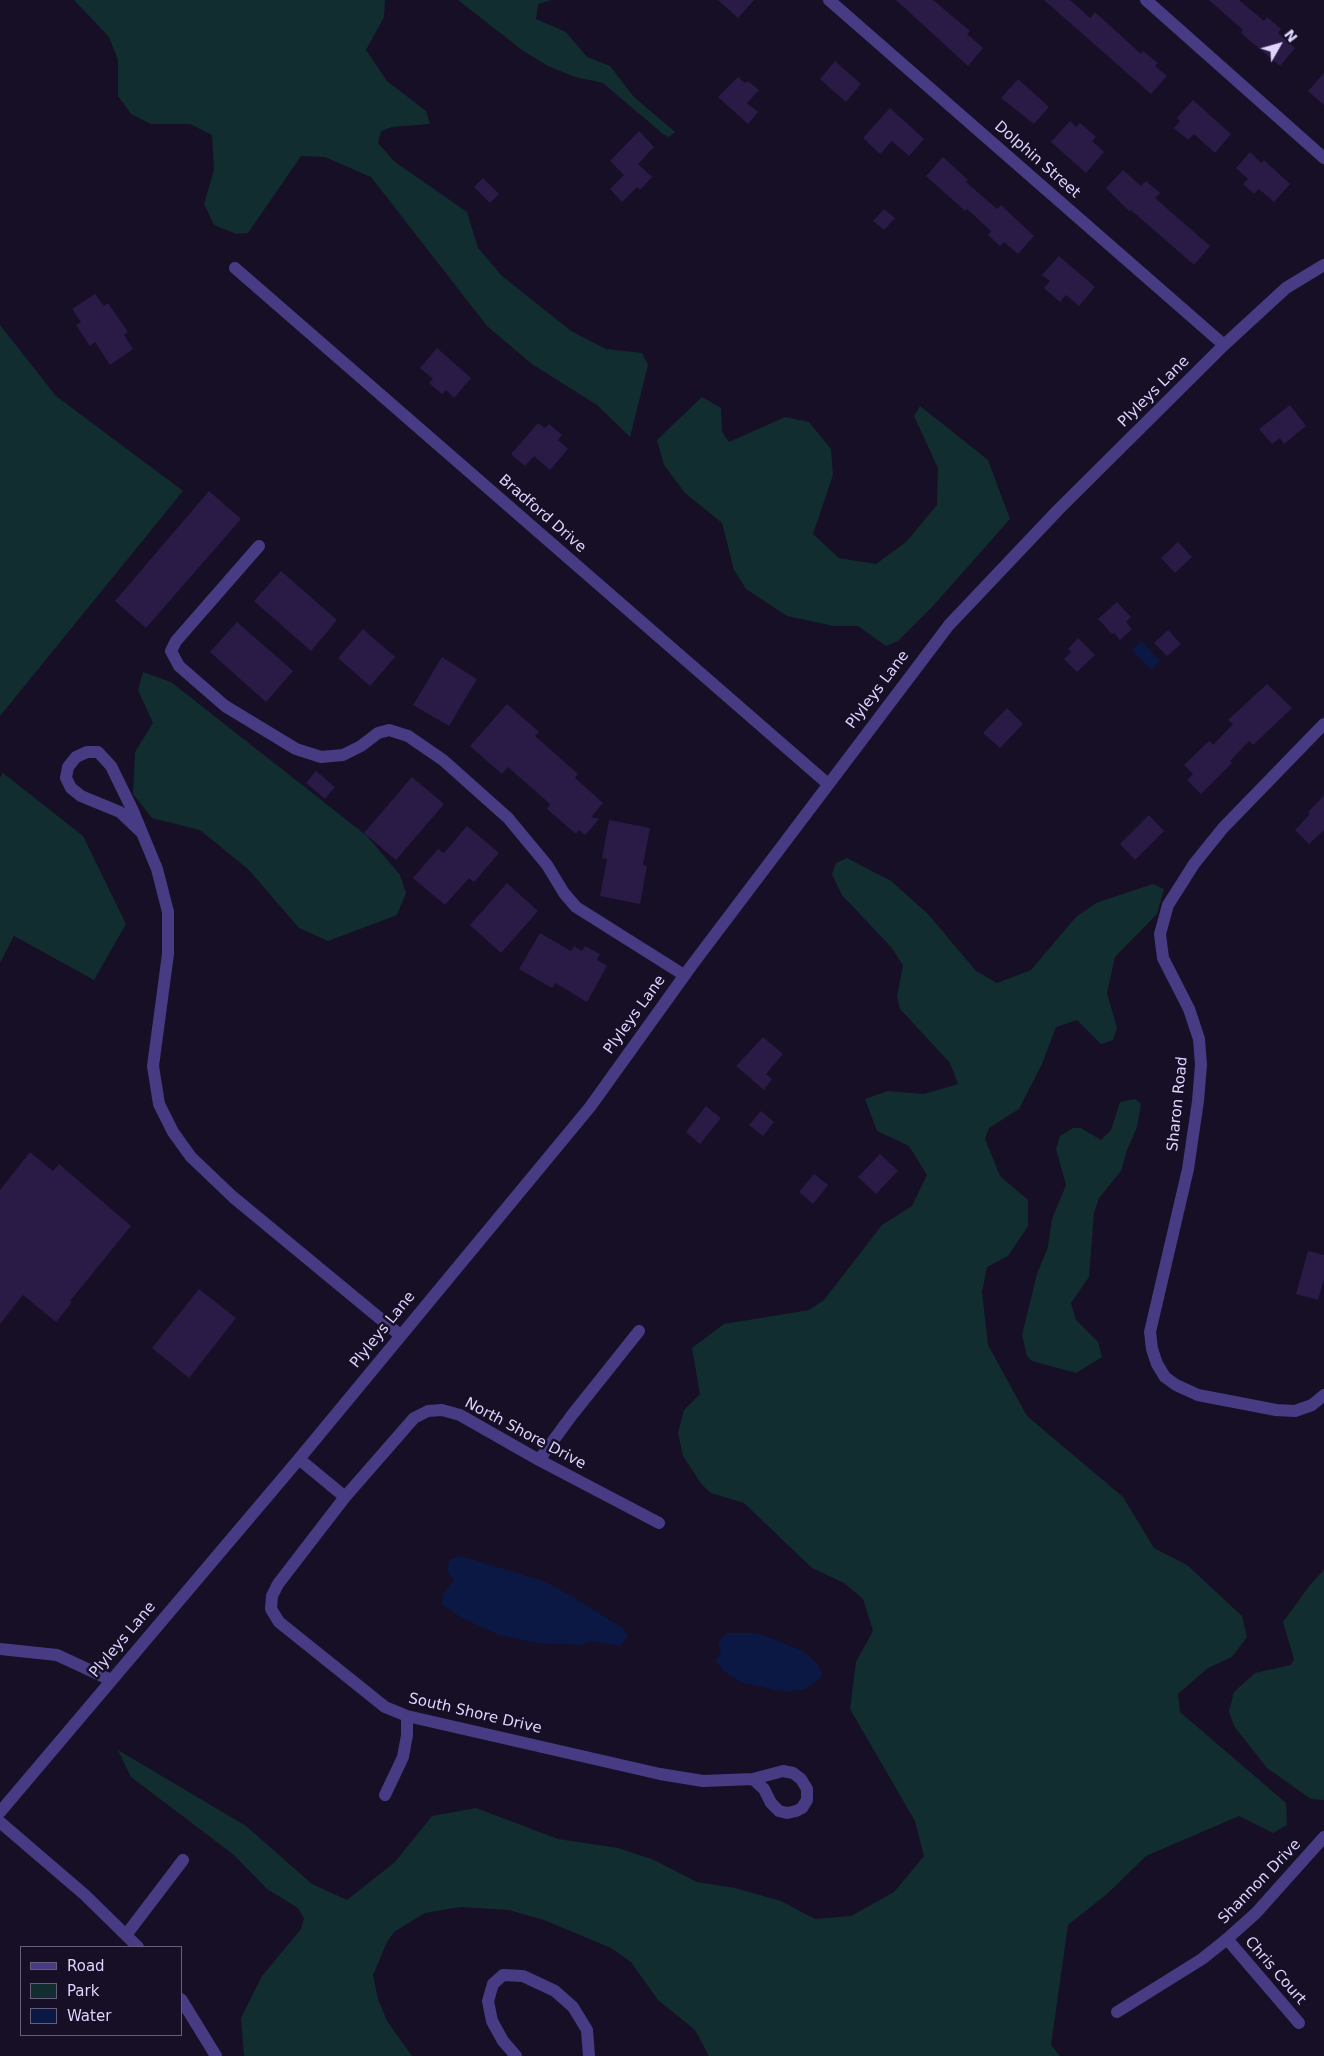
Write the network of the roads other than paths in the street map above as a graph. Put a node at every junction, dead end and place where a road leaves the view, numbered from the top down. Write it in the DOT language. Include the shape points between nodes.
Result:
graph roads {
  1 [pos="829,0"];
  2 [pos="1146,0"];
  3 [pos="1324,158"];
  4 [pos="1324,265"];
  5 [pos="235,268"];
  6 [pos="1224,346"];
  7 [pos="259,546"];
  8 [pos="1324,724"];
  9 [pos="828,784"];
  10 [pos="142,832"];
  11 [pos="684,975"];
  12 [pos="639,1331"];
  13 [pos="400,1335"];
  14 [pos="1324,1394"];
  15 [pos="298,1459"];
  16 [pos="540,1460"];
  17 [pos="345,1497"];
  18 [pos="659,1523"];
  19 [pos="0,1649"];
  20 [pos="111,1680"];
  21 [pos="407,1716"];
  22 [pos="753,1779"];
  23 [pos="385,1795"];
  24 [pos="0,1812"];
  25 [pos="0,1822"];
  26 [pos="1323,1841"];
  27 [pos="183,1860"];
  28 [pos="126,1935"];
  29 [pos="1227,1939"];
  30 [pos="137,1946"];
  31 [pos="182,2001"];
  32 [pos="1116,2012"];
  33 [pos="1299,2023"];
  34 [pos="216,2056"];
  35 [pos="516,2056"];
  36 [pos="589,2056"];
  1 -- 6 [label="street, Dolphin Street"];
  2 -- 3 [label="street"];
  4 -- 6 [label="street, Plyleys Lane" via="1286,288"];
  5 -- 9 [label="street, Bradford Drive"];
  6 -- 9 [label="street, Plyleys Lane" via="1058,510 949,625"];
  7 -- 11 [label="street" via="176,641 171,651 179,666 225,706 296,749 321,757 343,755 389,730 408,736 443,760 508,818 576,907"];
  8 -- 14 [label="street, Sharon Road" via="1224,828 1194,864 1168,905 1160,934 1162,958 1189,1009 1199,1039 1201,1065 1188,1169 1150,1332 1152,1350 1165,1377 1198,1395 1295,1411 1312,1405"];
  9 -- 11 [label="street, Plyleys Lane"];
  10 -- 10 [label="street" via="111,766 98,752 76,757 68,767 66,778 71,788 81,796 120,812"];
  10 -- 13 [label="street" via="157,869 168,912 168,954 153,1066 158,1104 191,1157 233,1198"];
  11 -- 13 [label="street, Plyleys Lane" via="590,1107"];
  12 -- 16 [label="street"];
  13 -- 15 [label="street, Plyleys Lane"];
  15 -- 17 [label="street"];
  15 -- 20 [label="street, Plyleys Lane"];
  16 -- 17 [label="street, North Shore Drive" via="460,1415 442,1410 428,1411 414,1418 402,1430"];
  16 -- 18 [label="street, North Shore Drive"];
  17 -- 21 [label="street, South Shore Drive" via="278,1584 272,1596 271,1609 279,1622 385,1707"];
  19 -- 20 [label="street" via="57,1655"];
  20 -- 24 [label="street, Plyleys Lane"];
  21 -- 22 [label="street, South Shore Drive" via="660,1774 703,1781"];
  21 -- 23 [label="street" via="403,1757"];
  25 -- 28 [label="street"];
  26 -- 29 [label="street, Shannon Drive" via="1256,1913"];
  27 -- 28 [label="street"];
  28 -- 30 [label="street"];
  29 -- 32 [label="street, Shannon Drive" via="1202,1959"];
  29 -- 33 [label="street, Chris Court"];
  31 -- 34 [label="street"];
  35 -- 36 [label="street" via="492,2021 488,2001 493,1984 504,1975 523,1976 555,1991 573,2007 587,2030"];
}
